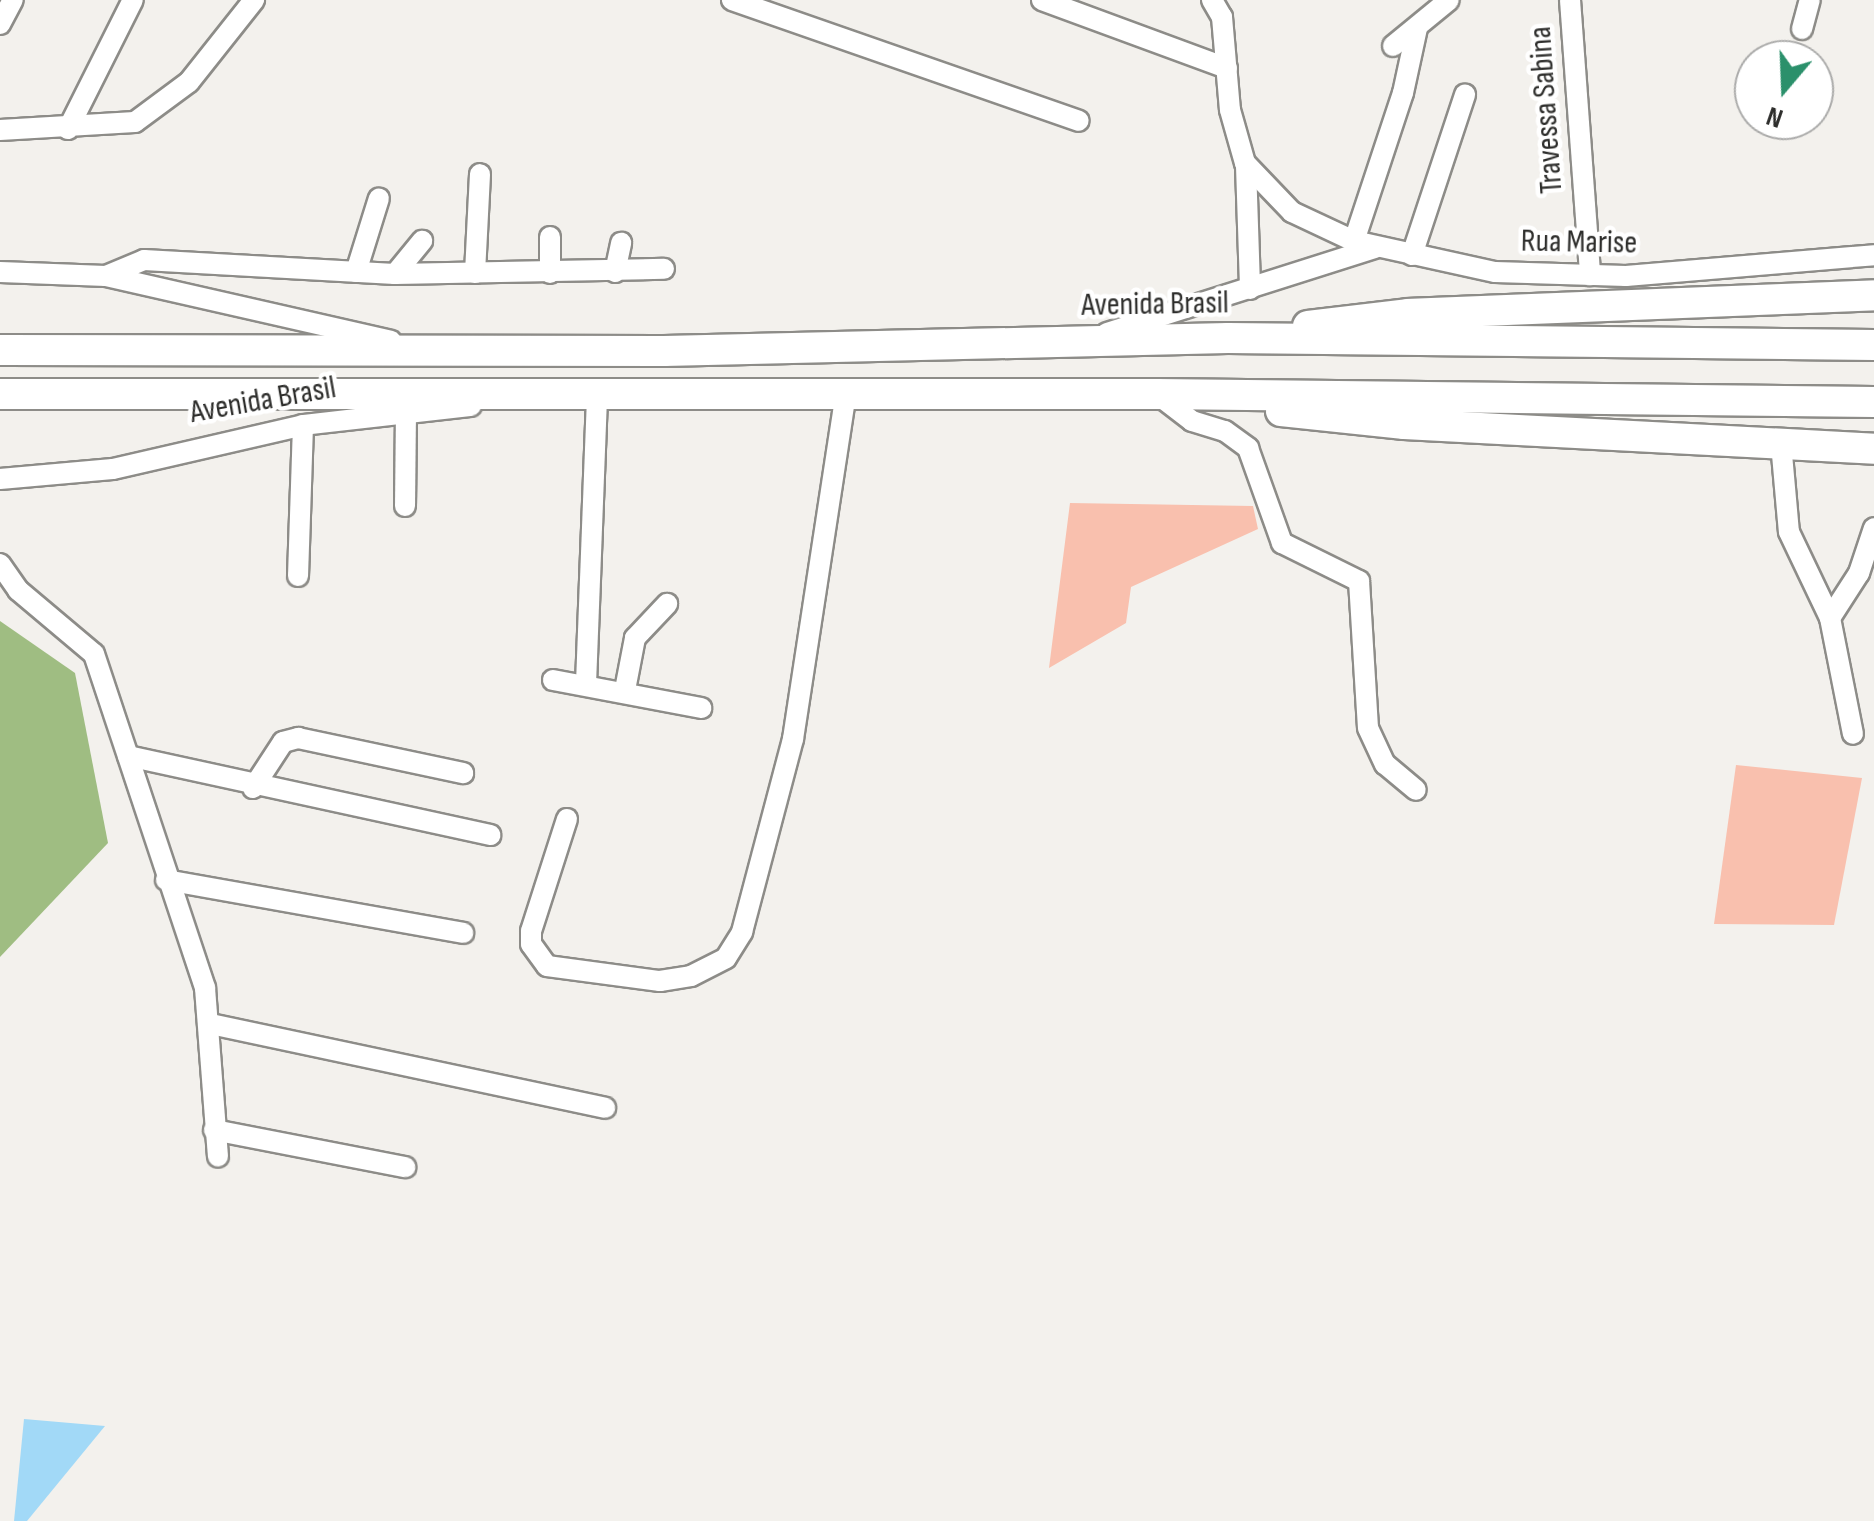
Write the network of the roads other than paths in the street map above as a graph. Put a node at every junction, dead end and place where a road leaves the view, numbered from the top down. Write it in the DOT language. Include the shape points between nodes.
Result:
graph roads {
  1 [pos="12,0"];
  2 [pos="132,0"];
  3 [pos="254,0"];
  4 [pos="732,0"];
  5 [pos="1042,0"];
  6 [pos="1212,0"];
  7 [pos="1449,0"];
  8 [pos="1570,0"];
  9 [pos="1810,0"];
  10 [pos="0,24"];
  11 [pos="1416,28"];
  12 [pos="1802,29"];
  13 [pos="1393,46"];
  14 [pos="1227,68"];
  15 [pos="1465,95"];
  16 [pos="1079,121"];
  17 [pos="68,128"];
  18 [pos="0,130"];
  19 [pos="1246,164"];
  20 [pos="480,174"];
  21 [pos="378,198"];
  22 [pos="550,238"];
  23 [pos="422,241"];
  24 [pos="1354,241"];
  25 [pos="621,243"];
  26 [pos="1376,247"];
  27 [pos="1874,254"];
  28 [pos="1412,256"];
  29 [pos="664,269"];
  30 [pos="0,272"];
  31 [pos="356,272"];
  32 [pos="616,272"];
  33 [pos="1495,272"];
  34 [pos="395,274"];
  35 [pos="475,274"];
  36 [pos="550,274"];
  37 [pos="1590,275"];
  38 [pos="106,276"];
  39 [pos="1250,288"];
  40 [pos="1874,295"];
  41 [pos="1498,311"];
  42 [pos="1228,338"];
  43 [pos="1080,342"];
  44 [pos="1874,346"];
  45 [pos="0,350"];
  46 [pos="437,352"];
  47 [pos="0,394"];
  48 [pos="846,394"];
  49 [pos="1157,394"];
  50 [pos="1214,396"];
  51 [pos="539,397"];
  52 [pos="597,397"];
  53 [pos="1874,402"];
  54 [pos="406,414"];
  55 [pos="303,425"];
  56 [pos="1781,443"];
  57 [pos="1874,450"];
  58 [pos="0,480"];
  59 [pos="405,506"];
  60 [pos="1874,528"];
  61 [pos="0,564"];
  62 [pos="298,576"];
  63 [pos="667,604"];
  64 [pos="1830,618"];
  65 [pos="553,680"];
  66 [pos="586,684"];
  67 [pos="625,690"];
  68 [pos="701,708"];
  69 [pos="1853,734"];
  70 [pos="128,756"];
  71 [pos="462,773"];
  72 [pos="253,788"];
  73 [pos="1416,790"];
  74 [pos="567,819"];
  75 [pos="490,835"];
  76 [pos="166,880"];
  77 [pos="463,934"];
  78 [pos="212,1024"];
  79 [pos="604,1108"];
  80 [pos="214,1130"];
  81 [pos="218,1156"];
  82 [pos="405,1167"];
  1 -- 10 [label="street"];
  2 -- 17 [label="street"];
  3 -- 17 [label="street" via="214,55 151,113 119,127"];
  4 -- 16 [label="street"];
  5 -- 14 [label="street"];
  6 -- 14 [label="street" via="1222,17"];
  7 -- 11 [label="street"];
  8 -- 37 [label="street, Travessa Sabina"];
  9 -- 12 [label="street"];
  11 -- 13 [label="street"];
  11 -- 24 [label="street" via="1403,94"];
  14 -- 19 [label="street"];
  15 -- 28 [label="street"];
  17 -- 18 [label="street"];
  19 -- 24 [label="street, Rua Marise" via="1292,212"];
  19 -- 39 [label="street"];
  20 -- 35 [label="street"];
  21 -- 31 [label="street"];
  22 -- 36 [label="street"];
  23 -- 34 [label="street"];
  24 -- 26 [label="street, Rua Marise"];
  25 -- 32 [label="street"];
  26 -- 28 [label="street, Rua Marise"];
  26 -- 39 [label="street"];
  27 -- 37 [label="street, Rua Marise" via="1679,274"];
  28 -- 33 [label="street, Rua Marise"];
  29 -- 32 [label="street"];
  30 -- 38 [label="street, Avenida Brasil"];
  31 -- 34 [label="street"];
  31 -- 38 [label="street" via="144,260"];
  32 -- 36 [label="street"];
  33 -- 37 [label="street, Rua Marise"];
  33 -- 41 [label="street"];
  34 -- 35 [label="street"];
  35 -- 36 [label="street"];
  38 -- 46 [label="street, Avenida Brasil"];
  39 -- 43 [label="street"];
  40 -- 41 [label="highway"];
  41 -- 42 [label="highway" via="1366,317"];
  42 -- 43 [label="highway, Avenida Brasil"];
  42 -- 44 [label="highway, Avenida Brasil"];
  43 -- 46 [label="highway, Avenida Brasil"];
  45 -- 46 [label="highway, Avenida Brasil"];
  47 -- 51 [label="highway, Avenida Brasil"];
  48 -- 49 [label="highway, Avenida Brasil"];
  48 -- 52 [label="highway, Avenida Brasil"];
  48 -- 74 [label="street" via="793,739 742,932 726,958 711,970 660,981 546,966 531,944 532,930"];
  49 -- 50 [label="highway, Avenida Brasil"];
  49 -- 73 [label="street" via="1192,421 1226,431 1248,448 1282,543 1359,580 1368,728 1385,764"];
  50 -- 53 [label="highway, Avenida Brasil"];
  50 -- 56 [label="highway" via="1340,420"];
  51 -- 52 [label="highway, Avenida Brasil"];
  51 -- 54 [label="street, Avenida Brasil"];
  52 -- 66 [label="street"];
  54 -- 55 [label="street, Avenida Brasil"];
  54 -- 59 [label="street"];
  55 -- 58 [label="street, Avenida Brasil" via="113,469"];
  55 -- 62 [label="street"];
  56 -- 57 [label="highway"];
  56 -- 64 [label="street" via="1789,532"];
  60 -- 64 [label="street" via="1859,572"];
  61 -- 70 [label="street" via="18,590 94,654"];
  63 -- 67 [label="street" via="635,638"];
  64 -- 69 [label="street"];
  65 -- 66 [label="street"];
  66 -- 67 [label="street"];
  67 -- 68 [label="street"];
  70 -- 72 [label="street"];
  70 -- 76 [label="street"];
  71 -- 72 [label="street" via="298,738 283,742"];
  72 -- 75 [label="street"];
  76 -- 77 [label="street"];
  76 -- 78 [label="street"];
  78 -- 79 [label="street"];
  78 -- 80 [label="street"];
  80 -- 81 [label="street"];
  80 -- 82 [label="street"];
}
